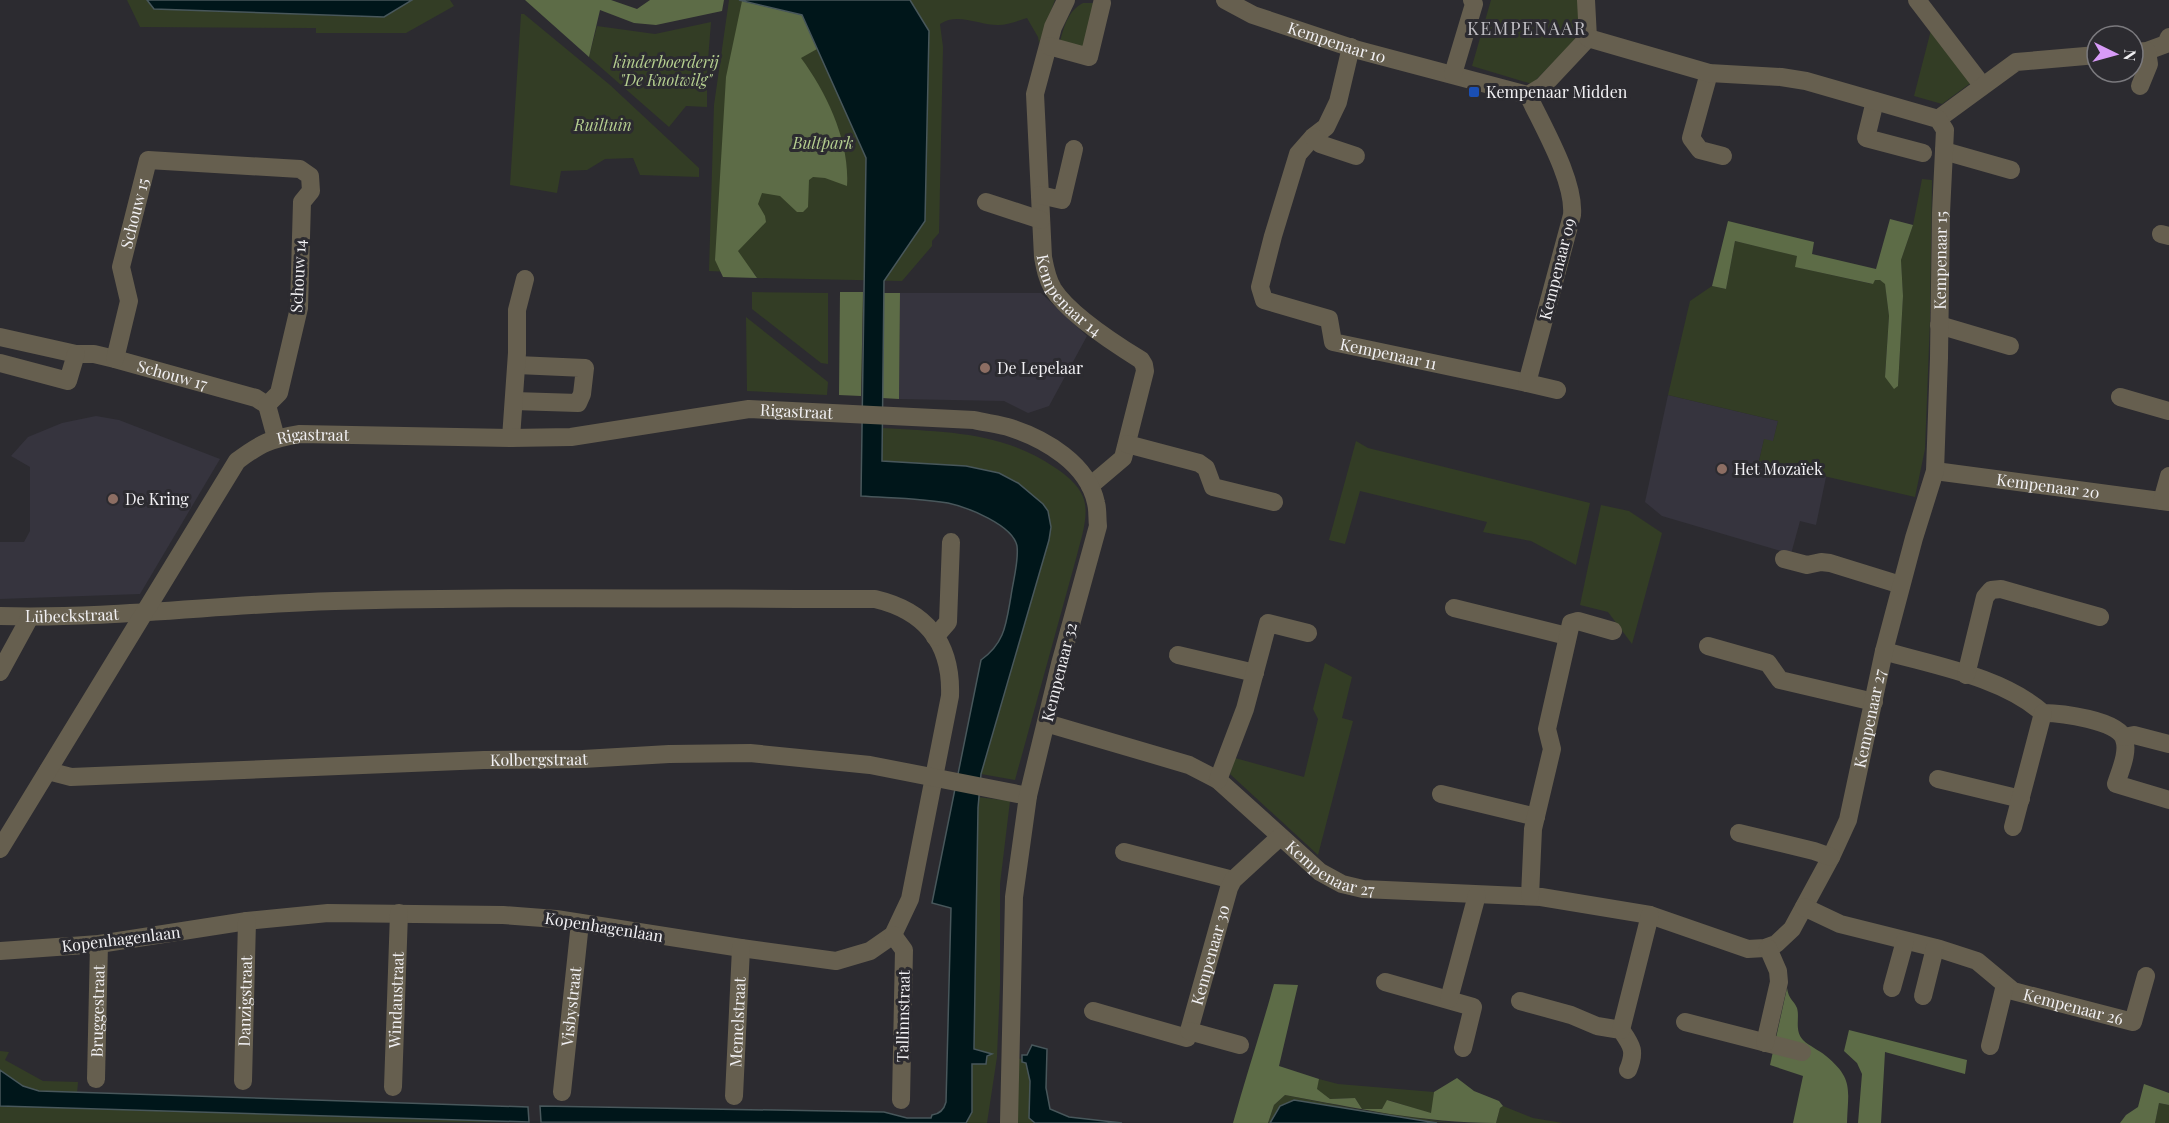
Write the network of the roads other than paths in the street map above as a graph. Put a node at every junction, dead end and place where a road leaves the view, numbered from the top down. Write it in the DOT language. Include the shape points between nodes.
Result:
graph roads {
  1 [pos="1066,0"];
  2 [pos="1225,0"];
  3 [pos="1472,0"];
  4 [pos="1586,0"];
  5 [pos="1917,0"];
  6 [pos="1102,3"];
  7 [pos="2169,37"];
  8 [pos="1588,38"];
  9 [pos="1049,46"];
  10 [pos="1351,47"];
  11 [pos="2145,50"];
  12 [pos="2085,56"];
  13 [pos="2145,59"];
  14 [pos="1709,73"];
  15 [pos="1453,74"];
  16 [pos="2145,74"];
  17 [pos="1982,85"];
  18 [pos="1528,95"];
  19 [pos="1875,101"];
  20 [pos="1938,119"];
  21 [pos="1313,137"];
  22 [pos="1074,149"];
  23 [pos="1944,151"];
  24 [pos="1923,153"];
  25 [pos="1356,156"];
  26 [pos="1723,156"];
  27 [pos="280,167"];
  28 [pos="2011,170"];
  29 [pos="1040,195"];
  30 [pos="986,202"];
  31 [pos="1041,220"];
  32 [pos="525,279"];
  33 [pos="1939,325"];
  34 [pos="0,337"];
  35 [pos="2010,346"];
  36 [pos="76,354"];
  37 [pos="115,359"];
  38 [pos="0,363"];
  39 [pos="517,365"];
  40 [pos="1527,383"];
  41 [pos="1557,390"];
  42 [pos="2120,397"];
  43 [pos="514,401"];
  44 [pos="267,405"];
  45 [pos="2169,411"];
  46 [pos="848,414"];
  47 [pos="276,438"];
  48 [pos="510,438"];
  49 [pos="1127,444"];
  50 [pos="1935,471"];
  51 [pos="2169,476"];
  52 [pos="1090,486"];
  53 [pos="1274,502"];
  54 [pos="2165,502"];
  55 [pos="951,542"];
  56 [pos="1784,559"];
  57 [pos="1901,585"];
  58 [pos="1454,608"];
  59 [pos="144,613"];
  60 [pos="0,616"];
  61 [pos="30,617"];
  62 [pos="2100,617"];
  63 [pos="1613,631"];
  64 [pos="1308,633"];
  65 [pos="935,636"];
  66 [pos="1567,636"];
  67 [pos="1708,646"];
  68 [pos="1884,651"];
  69 [pos="1178,655"];
  70 [pos="0,672"];
  71 [pos="1254,673"];
  72 [pos="1966,675"];
  73 [pos="1874,702"];
  74 [pos="2043,713"];
  75 [pos="1046,723"];
  76 [pos="2124,737"];
  77 [pos="2169,744"];
  78 [pos="48,771"];
  79 [pos="941,779"];
  80 [pos="1938,779"];
  81 [pos="1218,780"];
  82 [pos="1441,794"];
  83 [pos="1028,796"];
  84 [pos="2021,799"];
  85 [pos="2169,800"];
  86 [pos="1536,817"];
  87 [pos="2013,827"];
  88 [pos="1739,833"];
  89 [pos="1280,837"];
  90 [pos="0,849"];
  91 [pos="1124,852"];
  92 [pos="1831,857"];
  93 [pos="1233,880"];
  94 [pos="1476,895"];
  95 [pos="1530,896"];
  96 [pos="1804,907"];
  97 [pos="399,914"];
  98 [pos="1650,915"];
  99 [pos="247,921"];
  100 [pos="580,923"];
  101 [pos="893,935"];
  102 [pos="1905,941"];
  103 [pos="99,944"];
  104 [pos="741,948"];
  105 [pos="1768,948"];
  106 [pos="1935,948"];
  107 [pos="0,951"];
  108 [pos="2146,976"];
  109 [pos="1385,982"];
  110 [pos="2005,985"];
  111 [pos="1893,988"];
  112 [pos="1923,996"];
  113 [pos="1449,999"];
  114 [pos="1520,1001"];
  115 [pos="1093,1011"];
  116 [pos="1685,1022"];
  117 [pos="1621,1030"];
  118 [pos="1189,1031"];
  119 [pos="1765,1042"];
  120 [pos="1240,1045"];
  121 [pos="1990,1046"];
  122 [pos="1463,1048"];
  123 [pos="1802,1052"];
  124 [pos="1628,1070"];
  125 [pos="96,1079"];
  126 [pos="243,1081"];
  127 [pos="393,1087"];
  128 [pos="562,1092"];
  129 [pos="734,1096"];
  130 [pos="901,1101"];
  131 [pos="1009,1123"];
  1 -- 9 [label="street, Kempenaar 14"];
  2 -- 10 [label="street, Kempenaar 10" via="1253,15"];
  3 -- 15 [label="street"];
  4 -- 8 [label="street"];
  5 -- 17 [label="street"];
  6 -- 9 [label="street" via="1089,57"];
  7 -- 11 [label="street" via="2166,44"];
  8 -- 14 [label="street"];
  8 -- 18 [label="street" via="1543,86"];
  9 -- 29 [label="street, Kempenaar 14" via="1035,94"];
  10 -- 15 [label="street, Kempenaar 10"];
  10 -- 21 [label="street, Kempenaar 11" via="1338,102 1326,127"];
  12 -- 17 [label="street" via="2016,62"];
  13 -- 16 [label="street" via="2149,64"];
  14 -- 19 [label="street" via="1806,81"];
  14 -- 26 [label="street" via="1691,138 1700,150"];
  15 -- 18 [label="street, Kempenaar 10"];
  17 -- 20 [label="street"];
  18 -- 40 [label="street, Kempenaar 09" via="1573,202"];
  19 -- 20 [label="street"];
  19 -- 24 [label="street" via="1866,138"];
  20 -- 23 [label="street, Kempenaar 15" via="1945,130"];
  21 -- 25 [label="street" via="1320,144"];
  21 -- 40 [label="street, Kempenaar 11" via="1298,154 1273,236 1260,286 1264,300 1329,319 1333,342"];
  22 -- 29 [label="street" via="1062,200"];
  23 -- 28 [label="street"];
  23 -- 33 [label="street, Kempenaar 15"];
  27 -- 37 [label="street, Schouw 15" via="148,160 121,267 129,301"];
  27 -- 44 [label="street, Schouw 14" via="300,169 310,176 311,191 302,202 299,308 279,393"];
  29 -- 31 [label="street, Kempenaar 14"];
  30 -- 31 [label="street"];
  31 -- 49 [label="street, Kempenaar 14" via="1043,257 1053,289 1065,305 1144,365"];
  32 -- 39 [label="street" via="518,310"];
  33 -- 35 [label="street"];
  33 -- 50 [label="street, Kempenaar 15"];
  34 -- 36 [label="street, Schouw 17"];
  36 -- 37 [label="street, Schouw 17"];
  36 -- 38 [label="street" via="68,381"];
  37 -- 44 [label="street, Schouw 17" via="256,398"];
  39 -- 43 [label="street"];
  39 -- 43 [label="street" via="585,368 578,403"];
  40 -- 41 [label="street"];
  42 -- 45 [label="street"];
  43 -- 48 [label="street"];
  44 -- 47 [label="street"];
  46 -- 48 [label="street, Rigastraat" via="749,410 571,438"];
  46 -- 52 [label="street, Kempenaar 32" via="974,420 1010,428 1071,460"];
  47 -- 48 [label="street, Rigastraat" via="300,434"];
  47 -- 59 [label="street, Rigastraat" via="259,444 237,460"];
  49 -- 52 [label="street" via="1123,458"];
  49 -- 53 [label="street" via="1199,463 1206,468 1213,487"];
  50 -- 54 [label="street, Kempenaar 20"];
  50 -- 57 [label="street, Kempenaar 27"];
  51 -- 54 [label="street, Kempenaar 20"];
  52 -- 75 [label="street, Kempenaar 32" via="1098,526"];
  55 -- 65 [label="street" via="948,622"];
  56 -- 57 [label="street" via="1807,565 1821,562"];
  57 -- 68 [label="street, Kempenaar 27"];
  58 -- 66 [label="street"];
  59 -- 61 [label="street, Lübeckstraat"];
  59 -- 65 [label="street" via="350,601 875,599 917,616"];
  59 -- 78 [label="street, Rigastraat"];
  60 -- 61 [label="street, Lübeckstraat"];
  61 -- 70 [label="street"];
  62 -- 72 [label="street" via="2001,589 1991,590 1985,597"];
  63 -- 66 [label="street" via="1578,621 1571,623"];
  64 -- 71 [label="street" via="1268,623"];
  65 -- 79 [label="street" via="949,667 950,682"];
  66 -- 86 [label="street" via="1547,729 1552,749"];
  67 -- 73 [label="street" via="1768,663 1780,680"];
  68 -- 72 [label="street"];
  68 -- 73 [label="street, Kempenaar 27"];
  69 -- 71 [label="street"];
  71 -- 81 [label="street"];
  72 -- 74 [label="street" via="2002,687"];
  73 -- 92 [label="street, Kempenaar 27" via="1848,820"];
  74 -- 76 [label="street" via="2093,721 2120,731"];
  74 -- 84 [label="street"];
  75 -- 81 [label="street, Kempenaar 27" via="1189,765"];
  75 -- 83 [label="street, Kempenaar 32"];
  76 -- 77 [label="street" via="2134,735"];
  76 -- 85 [label="street" via="2126,747 2116,784"];
  78 -- 79 [label="street, Kolbergstraat" via="71,777 750,753 870,765"];
  78 -- 90 [label="street, Rigastraat"];
  79 -- 83 [label="street, Kolbergstraat"];
  79 -- 101 [label="street" via="910,899"];
  80 -- 84 [label="street"];
  81 -- 89 [label="street, Kempenaar 27"];
  82 -- 86 [label="street"];
  83 -- 131 [label="street, Kempenaar 32" via="1014,897"];
  84 -- 87 [label="street"];
  86 -- 95 [label="street"];
  88 -- 92 [label="street"];
  89 -- 93 [label="street, Kempenaar 30"];
  89 -- 94 [label="street, Kempenaar 27" via="1341,884 1363,889"];
  91 -- 93 [label="street"];
  92 -- 96 [label="street, Kempenaar 27"];
  93 -- 118 [label="street, Kempenaar 30" via="1223,902"];
  94 -- 95 [label="street, Kempenaar 27"];
  94 -- 113 [label="street"];
  95 -- 98 [label="street, Kempenaar 27"];
  96 -- 102 [label="street, Kempenaar 26" via="1840,924"];
  96 -- 105 [label="street, Kempenaar 27" via="1789,933"];
  97 -- 99 [label="street, Kopenhagenlaan" via="328,913"];
  97 -- 100 [label="street, Kopenhagenlaan" via="503,915"];
  97 -- 127 [label="street, Windaustraat"];
  98 -- 105 [label="street, Kempenaar 27" via="1737,946"];
  98 -- 117 [label="street"];
  99 -- 103 [label="street, Kopenhagenlaan"];
  99 -- 126 [label="street, Danzigstraat"];
  100 -- 104 [label="street, Kopenhagenlaan"];
  100 -- 128 [label="street, Visbystraat"];
  101 -- 104 [label="street, Kopenhagenlaan" via="870,951 836,961"];
  101 -- 130 [label="street, Tallinnstraat" via="904,950"];
  102 -- 106 [label="street, Kempenaar 26"];
  102 -- 111 [label="street"];
  103 -- 107 [label="street, Kopenhagenlaan"];
  103 -- 125 [label="street, Bruggestraat"];
  104 -- 129 [label="street, Memelstraat"];
  105 -- 119 [label="street" via="1779,982"];
  106 -- 110 [label="street, Kempenaar 26" via="1977,961"];
  106 -- 112 [label="street"];
  108 -- 110 [label="street, Kempenaar 26" via="2133,1022 2013,991"];
  109 -- 113 [label="street"];
  110 -- 121 [label="street, Kempenaar 26"];
  113 -- 122 [label="street" via="1473,1007"];
  114 -- 117 [label="street"];
  115 -- 118 [label="street" via="1187,1038"];
  116 -- 119 [label="street"];
  117 -- 124 [label="street" via="1633,1048"];
  118 -- 120 [label="street"];
  119 -- 123 [label="street"];
}
